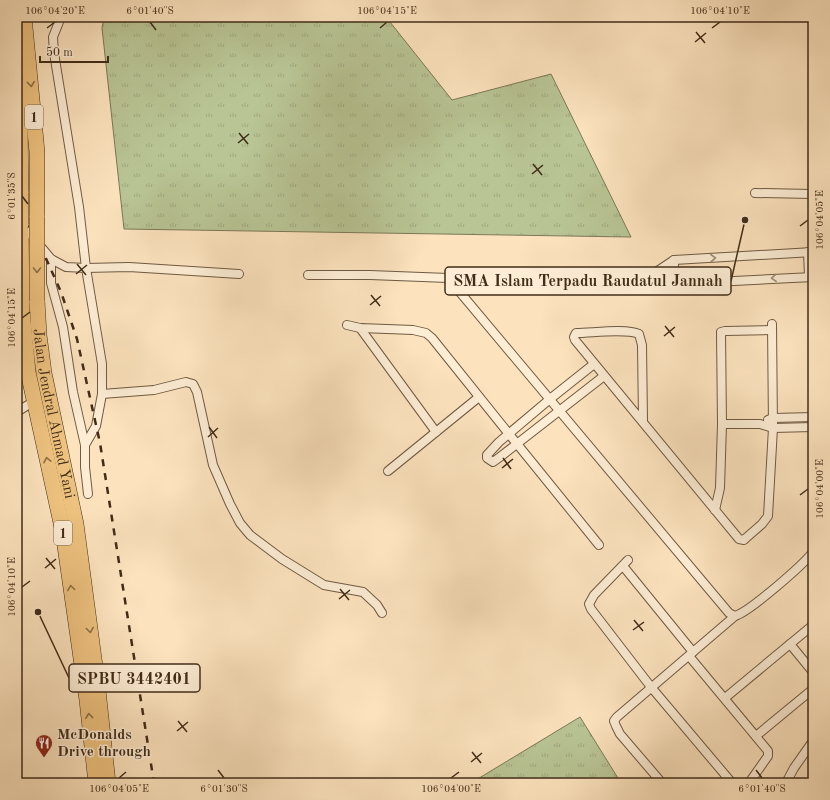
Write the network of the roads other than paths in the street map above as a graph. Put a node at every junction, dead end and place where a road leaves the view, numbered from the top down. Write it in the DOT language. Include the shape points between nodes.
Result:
graph roads {
  1 [pos="24,17"];
  2 [pos="61,17"];
  3 [pos="17,84"];
  4 [pos="755,193"];
  5 [pos="813,194"];
  6 [pos="17,219"];
  7 [pos="811,252"];
  8 [pos="51,259"];
  9 [pos="674,260"];
  10 [pos="86,268"];
  11 [pos="238,274"];
  12 [pos="653,274"];
  13 [pos="308,275"];
  14 [pos="811,276"];
  15 [pos="448,278"];
  16 [pos="674,284"];
  17 [pos="347,325"];
  18 [pos="360,328"];
  19 [pos="594,364"];
  20 [pos="604,376"];
  21 [pos="102,394"];
  22 [pos="479,397"];
  23 [pos="550,399"];
  24 [pos="34,401"];
  25 [pos="560,411"];
  26 [pos="17,412"];
  27 [pos="813,417"];
  28 [pos="773,418"];
  29 [pos="643,421"];
  30 [pos="722,424"];
  31 [pos="760,424"];
  32 [pos="813,426"];
  33 [pos="773,428"];
  34 [pos="436,432"];
  35 [pos="509,434"];
  36 [pos="517,444"];
  37 [pos="85,445"];
  38 [pos="388,471"];
  39 [pos="88,494"];
  40 [pos="715,510"];
  41 [pos="599,545"];
  42 [pos="813,552"];
  43 [pos="382,613"];
  44 [pos="734,616"];
  45 [pos="813,625"];
  46 [pos="790,644"];
  47 [pos="691,654"];
  48 [pos="813,672"];
  49 [pos="651,688"];
  50 [pos="813,690"];
  51 [pos="725,698"];
  52 [pos="756,736"];
  53 [pos="813,741"];
  54 [pos="96,783"];
  55 [pos="108,783"];
  56 [pos="662,783"];
  57 [pos="732,783"];
  58 [pos="749,783"];
  59 [pos="786,783"];
  1 -- 55 [label="highway, Jalan Jendral Ahmad Yani / 1, one-way, bridge" via="37,152 39,335 44,373 76,524"];
  2 -- 10 [label="street" via="53,37 53,48 79,207"];
  3 -- 24 [label="highway, Jalan Jendral Ahmad Yani / 1, bridge" via="24,339"];
  4 -- 5 [label="street"];
  6 -- 8 [label="street"];
  9 -- 7 [label="street, one-way"];
  7 -- 14 [label="street"];
  8 -- 10 [label="street" via="66,266"];
  8 -- 37 [label="street" via="51,283 63,327 73,392"];
  9 -- 12 [label="street"];
  9 -- 16 [label="street"];
  10 -- 11 [label="street" via="129,267"];
  10 -- 21 [label="street" via="102,364"];
  12 -- 15 [label="street"];
  12 -- 16 [label="street"];
  13 -- 15 [label="street"];
  14 -- 16 [label="street, one-way"];
  15 -- 23 [label="street"];
  17 -- 18 [label="street"];
  18 -- 22 [label="street" via="413,330 426,333"];
  18 -- 34 [label="street"];
  19 -- 20 [label="street"];
  19 -- 23 [label="street"];
  19 -- 29 [label="street" via="575,340 576,333 626,331 639,334 642,345"];
  20 -- 25 [label="street"];
  20 -- 29 [label="street"];
  21 -- 37 [label="street" via="96,426"];
  21 -- 43 [label="street" via="154,390 186,382 193,384 213,465 240,523 250,535 288,563 324,585 363,592"];
  22 -- 34 [label="street"];
  22 -- 35 [label="street"];
  23 -- 25 [label="street"];
  23 -- 35 [label="street"];
  24 -- 26 [label="street"];
  54 -- 24 [label="highway, Jalan Jendral Ahmad Yani / 1, one-way" via="87,700 62,532"];
  25 -- 36 [label="street"];
  25 -- 44 [label="street"];
  27 -- 28 [label="street"];
  28 -- 30 [label="street" via="772,327 721,331"];
  28 -- 31 [label="street"];
  28 -- 33 [label="street"];
  29 -- 40 [label="street"];
  30 -- 31 [label="street"];
  30 -- 40 [label="street" via="720,488"];
  31 -- 33 [label="street"];
  32 -- 33 [label="street"];
  33 -- 40 [label="street" via="766,520 741,540"];
  34 -- 38 [label="street"];
  35 -- 36 [label="street"];
  35 -- 36 [label="street" via="487,455 487,458 493,462"];
  36 -- 41 [label="street"];
  37 -- 39 [label="street"];
  42 -- 44 [label="street" via="798,568 746,611"];
  44 -- 47 [label="street"];
  45 -- 46 [label="street"];
  46 -- 48 [label="street"];
  46 -- 51 [label="street"];
  47 -- 49 [label="street"];
  47 -- 49 [label="street" via="626,563 594,595 589,604 608,634"];
  47 -- 51 [label="street"];
  49 -- 56 [label="street" via="614,721 620,734"];
  49 -- 57 [label="street"];
  50 -- 52 [label="street"];
  51 -- 52 [label="street"];
  52 -- 58 [label="street" via="769,753"];
  53 -- 59 [label="street"];
}
